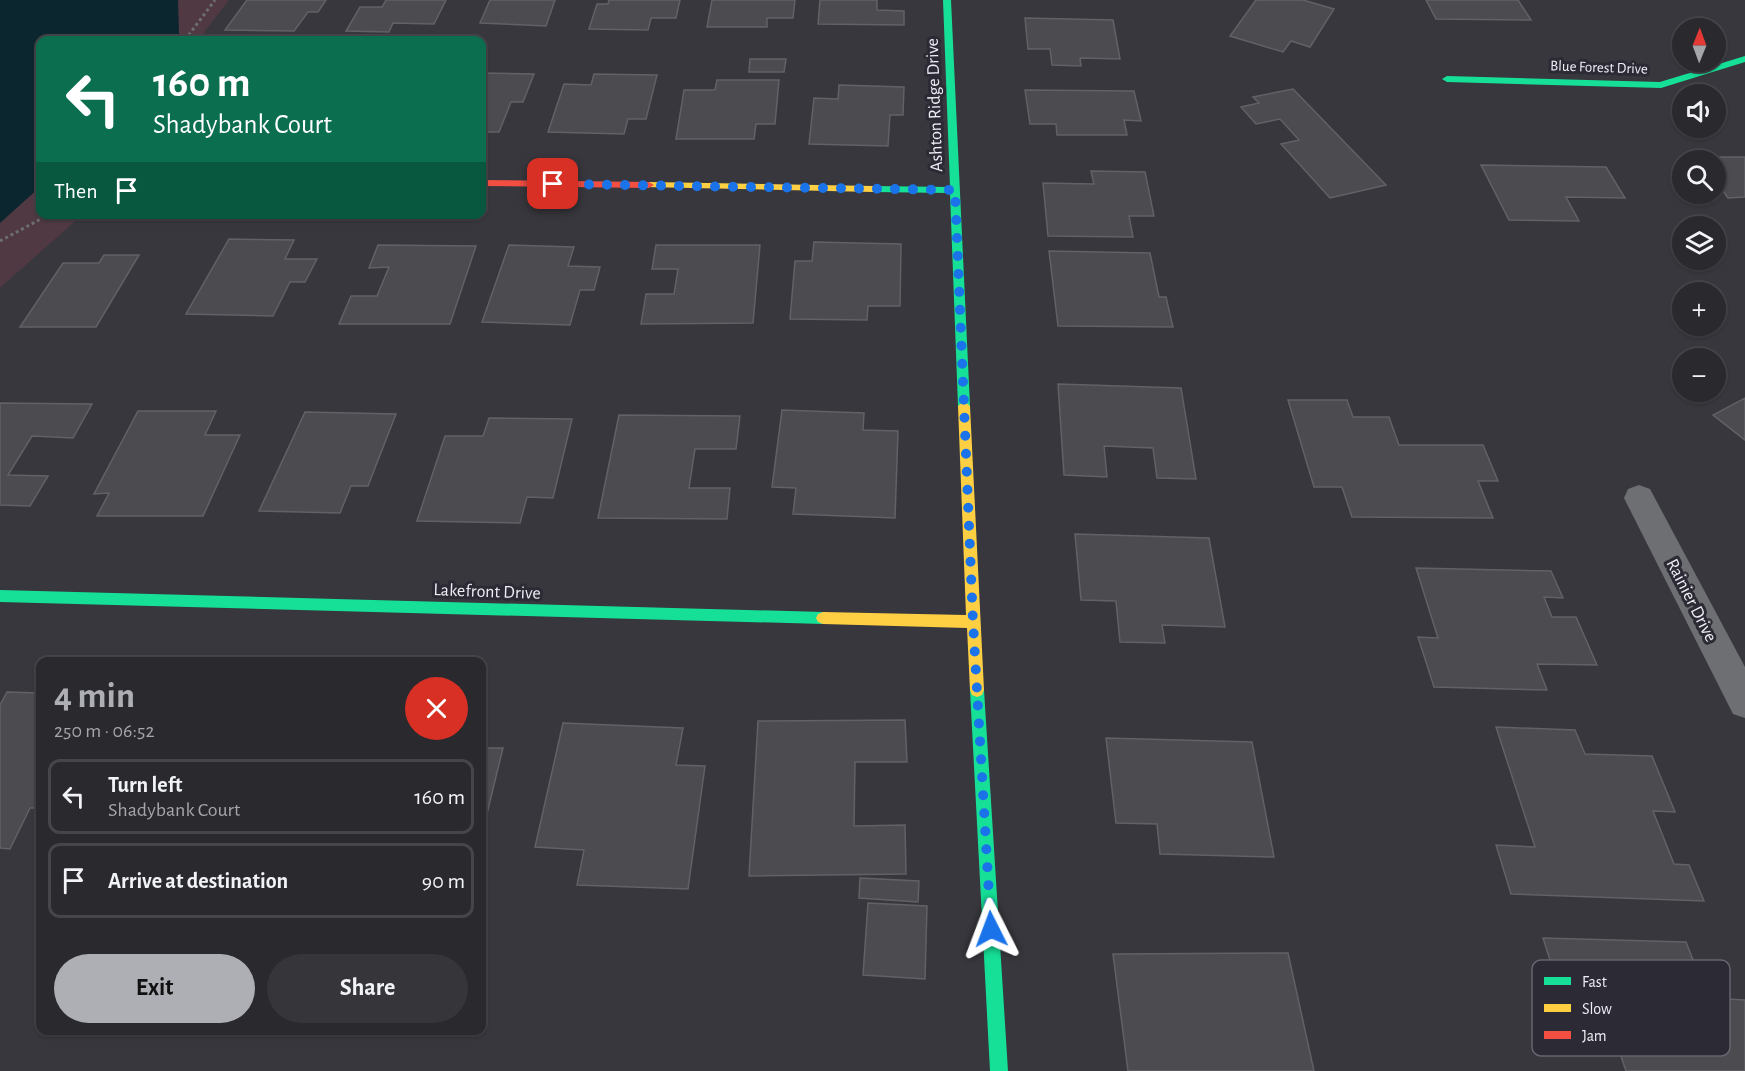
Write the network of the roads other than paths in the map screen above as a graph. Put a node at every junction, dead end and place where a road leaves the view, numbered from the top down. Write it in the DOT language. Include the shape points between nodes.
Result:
graph roads {
  1 [pos="947,0"];
  2 [pos="1745,58"];
  3 [pos="1447,79"];
  4 [pos="486,183"];
  5 [pos="955,190"];
  6 [pos="1640,498"];
  7 [pos="0,596"];
  8 [pos="973,622"];
  9 [pos="1745,702"];
  10 [pos="999,1071"];
  1 -- 5 [label="street, Ashton Ridge Drive"];
  2 -- 3 [label="street, Blue Forest Drive" via="1661,85"];
  4 -- 5 [label="street"];
  5 -- 8 [label="street, Ashton Ridge Drive"];
  6 -- 9 [label="street, Rainier Drive"];
  7 -- 8 [label="street, Lakefront Drive"];
  8 -- 10 [label="street, Ashton Ridge Drive"];
}
